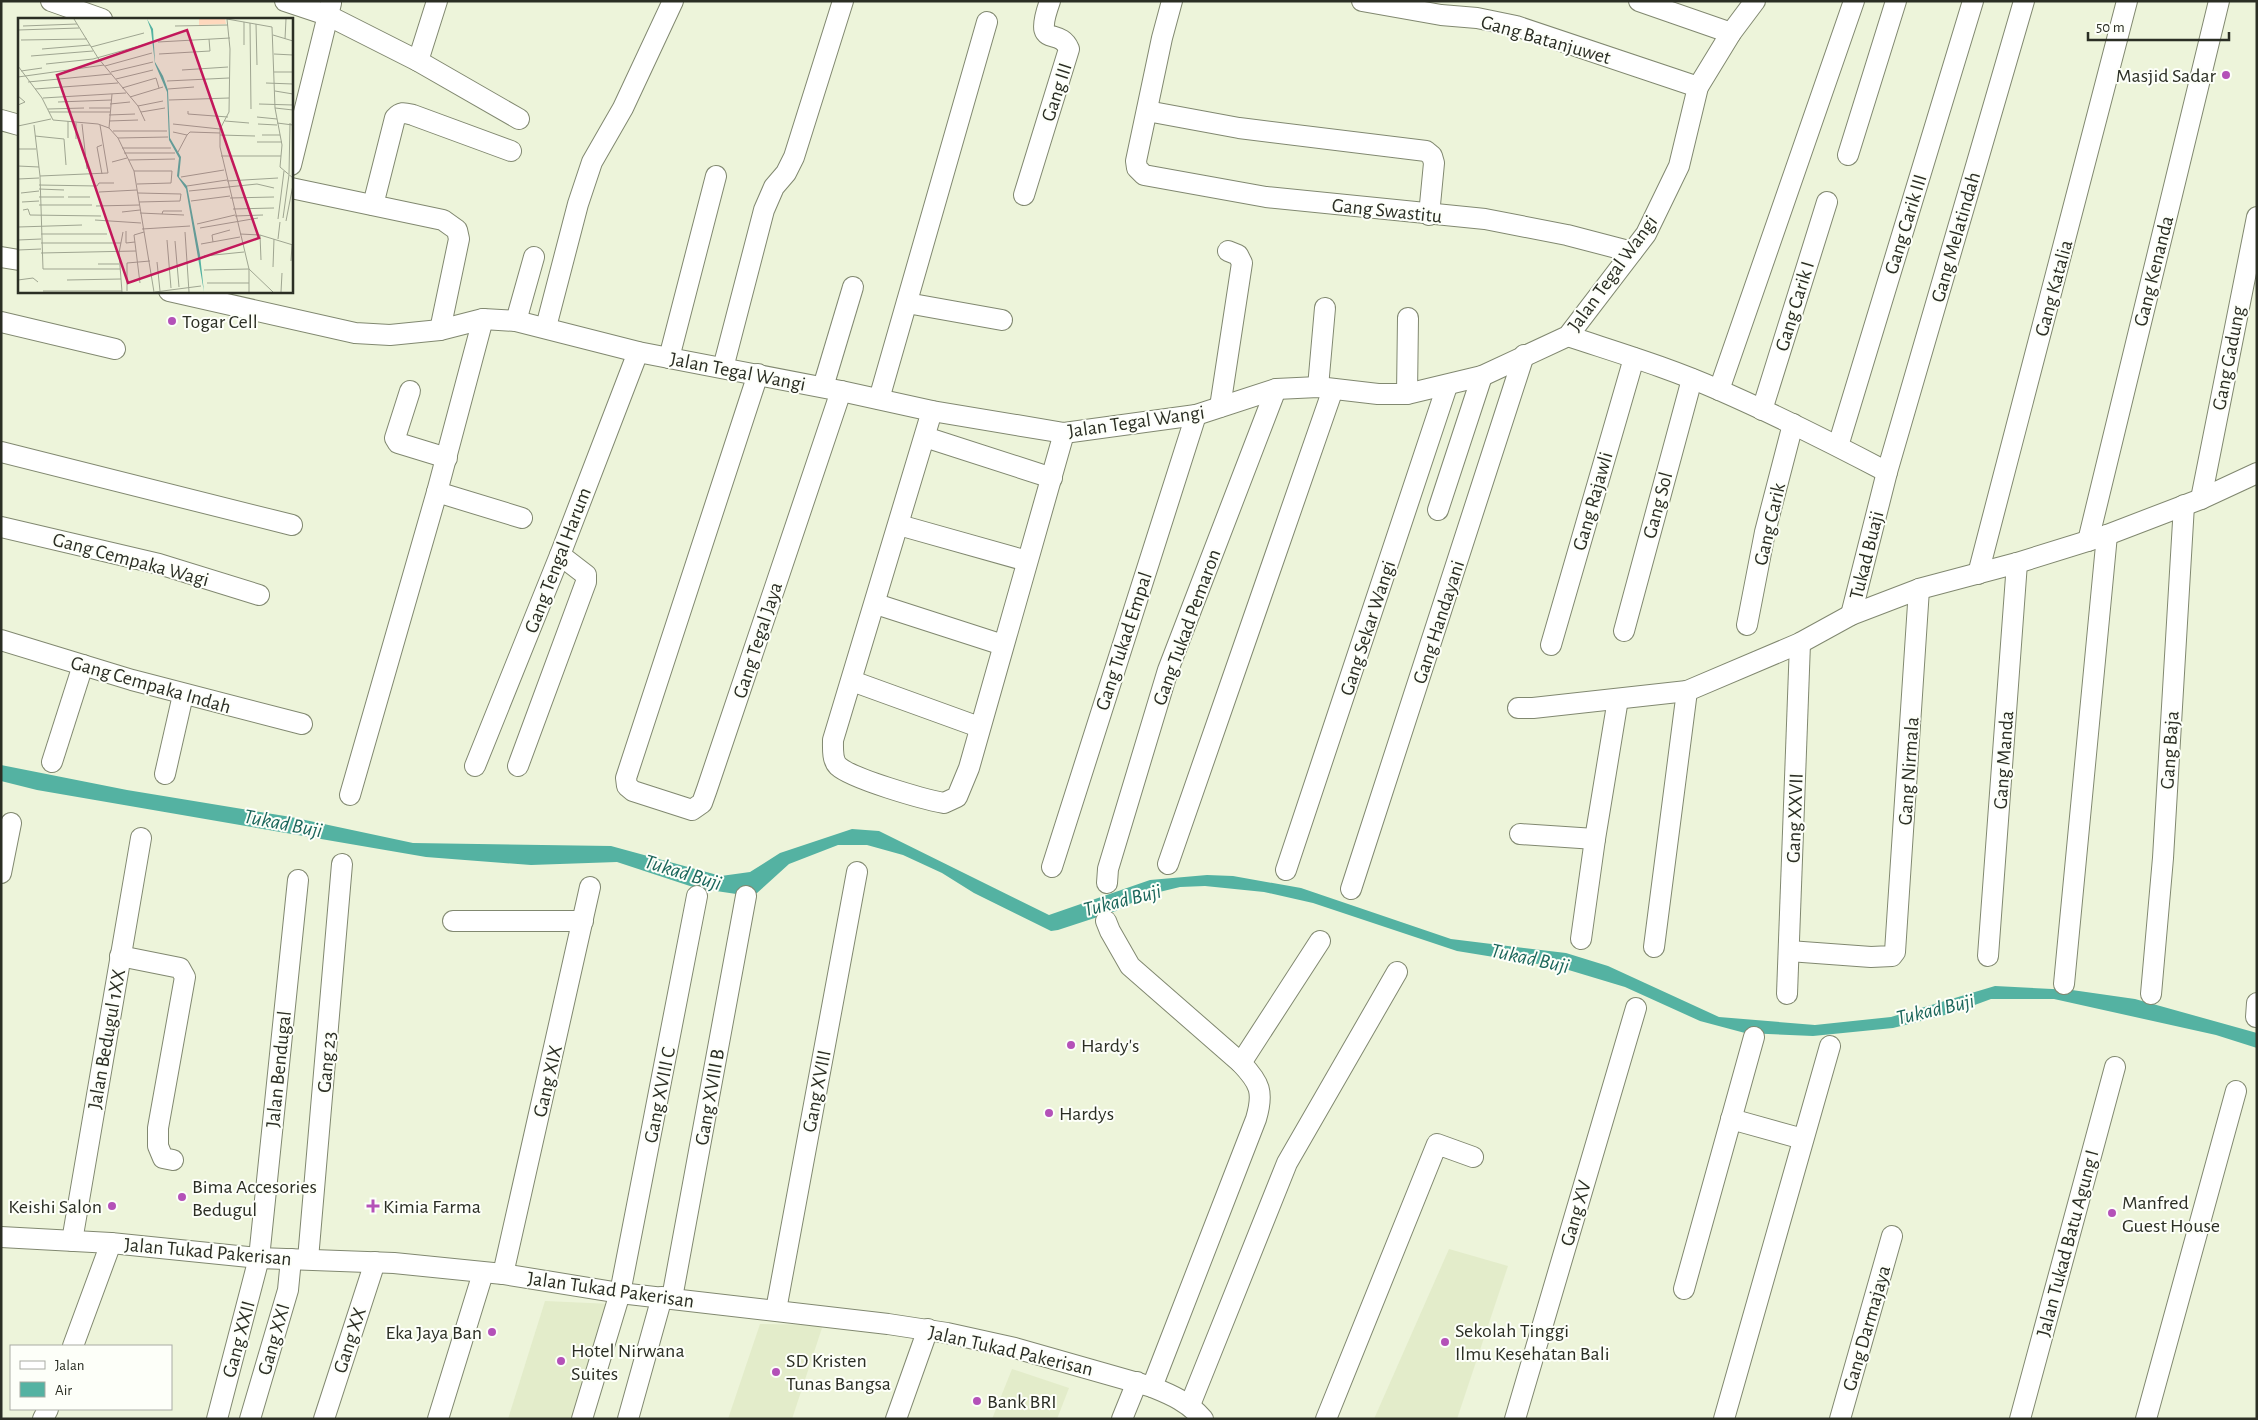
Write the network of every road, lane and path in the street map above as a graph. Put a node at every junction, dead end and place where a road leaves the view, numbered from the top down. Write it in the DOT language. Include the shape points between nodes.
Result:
graph roads {
  1 [pos="51,1"];
  2 [pos="285,1"];
  3 [pos="438,1"];
  4 [pos="673,1"];
  5 [pos="843,1"];
  6 [pos="1050,1"];
  7 [pos="1172,1"];
  8 [pos="1362,1"];
  9 [pos="1639,1"];
  10 [pos="1755,1"];
  11 [pos="1854,1"];
  12 [pos="1896,1"];
  13 [pos="1972,1"];
  14 [pos="2024,1"];
  15 [pos="2127,1"];
  16 [pos="2219,1"];
  17 [pos="330,8"];
  18 [pos="99,18"];
  19 [pos="987,22"];
  20 [pos="1731,33"];
  21 [pos="418,61"];
  22 [pos="1698,87"];
  23 [pos="1147,111"];
  24 [pos="519,119"];
  25 [pos="1,120"];
  26 [pos="18,125"];
  27 [pos="511,151"];
  28 [pos="1848,155"];
  29 [pos="292,161"];
  30 [pos="716,176"];
  31 [pos="292,188"];
  32 [pos="1024,194"];
  33 [pos="1826,202"];
  34 [pos="373,205"];
  35 [pos="1429,215"];
  36 [pos="2257,217"];
  37 [pos="1228,251"];
  38 [pos="1632,252"];
  39 [pos="1,257"];
  40 [pos="534,257"];
  41 [pos="18,260"];
  42 [pos="853,288"];
  43 [pos="173,292"];
  44 [pos="908,303"];
  45 [pos="1324,308"];
  46 [pos="1408,318"];
  47 [pos="483,319"];
  48 [pos="1002,320"];
  49 [pos="516,321"];
  50 [pos="1,322"];
  51 [pos="546,327"];
  52 [pos="440,330"];
  53 [pos="1568,336"];
  54 [pos="115,349"];
  55 [pos="638,352"];
  56 [pos="1524,356"];
  57 [pos="669,358"];
  58 [pos="1634,358"];
  59 [pos="723,368"];
  60 [pos="758,374"];
  61 [pos="1482,376"];
  62 [pos="1692,379"];
  63 [pos="1447,386"];
  64 [pos="1325,388"];
  65 [pos="832,389"];
  66 [pos="1276,389"];
  67 [pos="1719,390"];
  68 [pos="410,391"];
  69 [pos="1406,394"];
  70 [pos="879,399"];
  71 [pos="1220,407"];
  72 [pos="1762,410"];
  73 [pos="932,411"];
  74 [pos="1196,415"];
  75 [pos="1793,424"];
  76 [pos="1064,433"];
  77 [pos="925,437"];
  78 [pos="1838,446"];
  79 [pos="1,452"];
  80 [pos="446,458"];
  81 [pos="1887,472"];
  82 [pos="2257,473"];
  83 [pos="1052,478"];
  84 [pos="438,492"];
  85 [pos="2192,502"];
  86 [pos="1438,510"];
  87 [pos="522,518"];
  88 [pos="292,525"];
  89 [pos="899,525"];
  90 [pos="1,527"];
  91 [pos="2108,535"];
  92 [pos="2088,541"];
  93 [pos="560,555"];
  94 [pos="1027,561"];
  95 [pos="2017,563"];
  96 [pos="1978,574"];
  97 [pos="1919,589"];
  98 [pos="259,595"];
  99 [pos="876,604"];
  100 [pos="1851,616"];
  101 [pos="1747,625"];
  102 [pos="1624,631"];
  103 [pos="2,642"];
  104 [pos="1800,643"];
  105 [pos="1002,644"];
  106 [pos="1551,644"];
  107 [pos="83,665"];
  108 [pos="852,682"];
  109 [pos="1687,691"];
  110 [pos="183,695"];
  111 [pos="1618,699"];
  112 [pos="1518,708"];
  113 [pos="302,724"];
  114 [pos="979,727"];
  115 [pos="52,762"];
  116 [pos="475,766"];
  117 [pos="518,766"];
  118 [pos="165,774"];
  119 [pos="350,795"];
  120 [pos="11,823"];
  121 [pos="1520,834"];
  122 [pos="141,838"];
  123 [pos="1595,839"];
  124 [pos="342,864"];
  125 [pos="1168,864"];
  126 [pos="1052,867"];
  127 [pos="1286,870"];
  128 [pos="857,872"];
  129 [pos="1,873"];
  130 [pos="1107,876"];
  131 [pos="298,880"];
  132 [pos="590,887"];
  133 [pos="1351,889"];
  134 [pos="697,896"];
  135 [pos="746,896"];
  136 [pos="453,921"];
  137 [pos="583,921"];
  138 [pos="1106,921"];
  139 [pos="1582,939"];
  140 [pos="1320,940"];
  141 [pos="1654,947"];
  142 [pos="1790,951"];
  143 [pos="120,956"];
  144 [pos="1988,956"];
  145 [pos="1397,972"];
  146 [pos="2064,984"];
  147 [pos="1787,994"];
  148 [pos="2151,994"];
  149 [pos="1636,1008"];
  150 [pos="1754,1037"];
  151 [pos="1830,1046"];
  152 [pos="1241,1063"];
  153 [pos="2115,1067"];
  154 [pos="2236,1091"];
  155 [pos="1731,1119"];
  156 [pos="1803,1139"];
  157 [pos="1473,1157"];
  158 [pos="173,1160"];
  159 [pos="1892,1236"];
  160 [pos="1,1237"];
  161 [pos="72,1241"];
  162 [pos="110,1243"];
  163 [pos="259,1258"];
  164 [pos="300,1259"];
  165 [pos="375,1262"];
  166 [pos="493,1273"];
  167 [pos="1684,1289"];
  168 [pos="620,1293"];
  169 [pos="667,1297"];
  170 [pos="776,1310"];
  171 [pos="928,1329"];
  172 [pos="73,1345"];
  173 [pos="1144,1384"];
  174 [pos="1196,1412"];
  175 [pos="217,1419"];
  176 [pos="250,1419"];
  177 [pos="324,1419"];
  178 [pos="438,1419"];
  179 [pos="582,1419"];
  180 [pos="628,1419"];
  181 [pos="896,1419"];
  182 [pos="1122,1419"];
  183 [pos="1326,1419"];
  184 [pos="1515,1419"];
  185 [pos="1724,1419"];
  186 [pos="1840,1419"];
  187 [pos="2020,1419"];
  188 [pos="2146,1419"];
  1 -- 18 [label="street"];
  2 -- 17 [label="street"];
  3 -- 21 [label="street"];
  4 -- 51 [label="street" via="623,108 592,162"];
  5 -- 59 [label="street" via="794,158 774,187 764,210"];
  6 -- 32 [label="street, Gang III" via="1043,20 1044,29 1069,49"];
  7 -- 23 [label="street"];
  8 -- 22 [label="street, Gang Batanjuwet" via="1516,26"];
  9 -- 20 [label="street"];
  10 -- 20 [label="street, Jalan Tegal Wangi"];
  11 -- 67 [label="street"];
  12 -- 28 [label="street"];
  13 -- 78 [label="street, Gang Carik III"];
  14 -- 81 [label="street, Gang Melatindah"];
  15 -- 96 [label="street, Gang Katalia"];
  16 -- 92 [label="street, Gang Kenanda"];
  17 -- 21 [label="street"];
  17 -- 29 [label="street"];
  19 -- 44 [label="street"];
  20 -- 22 [label="street, Jalan Tegal Wangi"];
  21 -- 24 [label="street"];
  22 -- 38 [label="street, Jalan Tegal Wangi" via="1678,166 1646,234"];
  23 -- 35 [label="street" via="1238,128 1426,151 1434,163"];
  23 -- 35 [label="street, Gang Swastitu" via="1136,162 1140,173 1266,197"];
  25 -- 26 [label="street"];
  27 -- 34 [label="street" via="403,112 395,118"];
  30 -- 57 [label="street"];
  31 -- 34 [label="street"];
  33 -- 72 [label="street, Gang Carik I"];
  34 -- 52 [label="street" via="444,220 457,230 459,239"];
  35 -- 38 [label="street, Gang Swastitu" via="1485,219"];
  36 -- 85 [label="street, Gang Gadung"];
  37 -- 71 [label="street" via="1238,255 1242,263"];
  38 -- 53 [label="street, Jalan Tegal Wangi"];
  39 -- 41 [label="street"];
  40 -- 49 [label="street"];
  42 -- 65 [label="street"];
  43 -- 52 [label="street, Jalan Tegal Wangi" via="355,333 390,335"];
  44 -- 48 [label="street"];
  44 -- 70 [label="street"];
  45 -- 64 [label="street"];
  46 -- 69 [label="street"];
  47 -- 49 [label="street, Jalan Tegal Wangi"];
  47 -- 52 [label="street, Jalan Tegal Wangi"];
  47 -- 80 [label="street"];
  49 -- 51 [label="street, Jalan Tegal Wangi"];
  50 -- 54 [label="street"];
  51 -- 55 [label="street, Jalan Tegal Wangi"];
  53 -- 56 [label="street, Jalan Tegal Wangi"];
  53 -- 58 [label="street"];
  55 -- 57 [label="street, Jalan Tegal Wangi"];
  55 -- 93 [label="street, Gang Tengal Harum"];
  56 -- 61 [label="street, Jalan Tegal Wangi"];
  56 -- 133 [label="street, Gang Handayani"];
  57 -- 59 [label="street, Jalan Tegal Wangi"];
  58 -- 62 [label="street"];
  58 -- 106 [label="street, Gang Rajawli"];
  59 -- 60 [label="street, Jalan Tegal Wangi"];
  60 -- 65 [label="street, Jalan Tegal Wangi"];
  60 -- 65 [label="street, Gang Tegal Jaya" via="626,778 627,786 638,793 692,810 702,802"];
  61 -- 63 [label="street, Jalan Tegal Wangi"];
  61 -- 86 [label="street"];
  62 -- 67 [label="street"];
  62 -- 102 [label="street, Gang Sol"];
  63 -- 69 [label="street, Jalan Tegal Wangi"];
  63 -- 127 [label="street, Gang Sekar Wangi"];
  64 -- 66 [label="street, Jalan Tegal Wangi"];
  64 -- 69 [label="street, Jalan Tegal Wangi"];
  64 -- 125 [label="street"];
  65 -- 70 [label="street, Jalan Tegal Wangi"];
  66 -- 71 [label="street, Jalan Tegal Wangi"];
  66 -- 130 [label="street, Gang Tukad Pemaron" via="1168,670"];
  67 -- 72 [label="street"];
  68 -- 80 [label="street" via="395,438 398,442"];
  70 -- 73 [label="street, Jalan Tegal Wangi"];
  71 -- 74 [label="street, Jalan Tegal Wangi"];
  72 -- 75 [label="street"];
  73 -- 76 [label="street, Jalan Tegal Wangi"];
  73 -- 77 [label="street"];
  74 -- 76 [label="street, Jalan Tegal Wangi"];
  74 -- 126 [label="street, Gang Tukad Empal"];
  75 -- 78 [label="street"];
  75 -- 101 [label="street, Gang Carik" via="1765,532"];
  76 -- 83 [label="street"];
  77 -- 83 [label="street"];
  77 -- 89 [label="street"];
  78 -- 81 [label="street"];
  79 -- 88 [label="street"];
  80 -- 84 [label="street"];
  81 -- 100 [label="street, Tukad Buaji"];
  82 -- 85 [label="street, Tukad Buaji"];
  83 -- 94 [label="street"];
  84 -- 87 [label="street"];
  84 -- 119 [label="street"];
  85 -- 91 [label="street, Tukad Buaji"];
  85 -- 148 [label="street, Gang Baja"];
  89 -- 94 [label="street"];
  89 -- 99 [label="street"];
  90 -- 98 [label="street, Gang Cempaka Wagi" via="159,564"];
  91 -- 92 [label="street, Tukad Buaji"];
  91 -- 146 [label="street"];
  92 -- 95 [label="street, Tukad Buaji"];
  93 -- 116 [label="street, Gang Tengal Harum"];
  93 -- 117 [label="street" via="586,575 586,582"];
  94 -- 105 [label="street"];
  95 -- 96 [label="street, Tukad Buaji"];
  95 -- 144 [label="street, Gang Manda"];
  96 -- 97 [label="street, Tukad Buaji"];
  97 -- 100 [label="street, Tukad Buaji"];
  97 -- 142 [label="street, Gang Nirmala" via="1896,952 1892,956 1871,957"];
  99 -- 105 [label="street"];
  99 -- 108 [label="street"];
  100 -- 104 [label="street"];
  103 -- 107 [label="street, Gang Cempaka Indah"];
  104 -- 109 [label="street"];
  104 -- 142 [label="street, Gang XXVII"];
  105 -- 114 [label="street"];
  107 -- 110 [label="street, Gang Cempaka Indah"];
  107 -- 115 [label="street"];
  108 -- 114 [label="street"];
  108 -- 114 [label="street" via="833,740 833,753 836,764 844,771 877,784 931,800 950,801 957,797 963,784"];
  109 -- 111 [label="street"];
  109 -- 141 [label="street"];
  110 -- 113 [label="street, Gang Cempaka Indah"];
  110 -- 118 [label="street"];
  111 -- 112 [label="street"];
  111 -- 123 [label="street"];
  120 -- 129 [label="street"];
  121 -- 123 [label="street"];
  122 -- 143 [label="street, Jalan Bedugul 1XX"];
  123 -- 139 [label="street"];
  124 -- 164 [label="street, Gang 23"];
  128 -- 170 [label="street, Gang XVIII"];
  131 -- 163 [label="street, Jalan Bendugal"];
  132 -- 137 [label="street, Gang XIX"];
  134 -- 168 [label="street, Gang XVIII C"];
  135 -- 169 [label="street, Gang XVIII B"];
  136 -- 137 [label="street"];
  137 -- 166 [label="street, Gang XIX"];
  138 -- 152 [label="street" via="1130,966"];
  140 -- 152 [label="street"];
  142 -- 147 [label="street, Gang XXVII"];
  143 -- 158 [label="street" via="180,968 185,976 158,1128 158,1146 163,1158"];
  143 -- 161 [label="street, Jalan Bedugul 1XX"];
  145 -- 174 [label="street" via="1287,1163"];
  149 -- 184 [label="street, Gang XV"];
  150 -- 155 [label="street"];
  151 -- 156 [label="street"];
  152 -- 173 [label="street" via="1257,1079 1257,1114"];
  153 -- 187 [label="street, Jalan Tukad Batu Agung I"];
  154 -- 188 [label="street"];
  155 -- 156 [label="street"];
  155 -- 167 [label="street"];
  156 -- 185 [label="street"];
  157 -- 183 [label="street" via="1437,1144"];
  159 -- 186 [label="street, Gang Darmajaya"];
  160 -- 161 [label="street, Jalan Tukad Pakerisan"];
  161 -- 162 [label="street, Jalan Tukad Pakerisan"];
  162 -- 163 [label="street, Jalan Tukad Pakerisan"];
  162 -- 172 [label="street"];
  163 -- 164 [label="street, Jalan Tukad Pakerisan"];
  163 -- 175 [label="street, Gang XXII"];
  164 -- 165 [label="street, Jalan Tukad Pakerisan"];
  164 -- 176 [label="street, Gang XXI"];
  165 -- 166 [label="street, Jalan Tukad Pakerisan"];
  165 -- 177 [label="street, Gang XX"];
  166 -- 168 [label="street, Jalan Tukad Pakerisan"];
  166 -- 178 [label="street, Gang XIX"];
  168 -- 169 [label="street, Jalan Tukad Pakerisan"];
  168 -- 179 [label="street, Gang XVIII C"];
  169 -- 170 [label="street, Jalan Tukad Pakerisan"];
  169 -- 180 [label="street, Gang XVIII B"];
  170 -- 171 [label="street, Jalan Tukad Pakerisan"];
  171 -- 173 [label="street, Jalan Tukad Pakerisan" via="1015,1348"];
  171 -- 181 [label="street"];
  173 -- 174 [label="street, Jalan Tukad Pakerisan" via="1173,1395"];
  173 -- 182 [label="street"];
}
